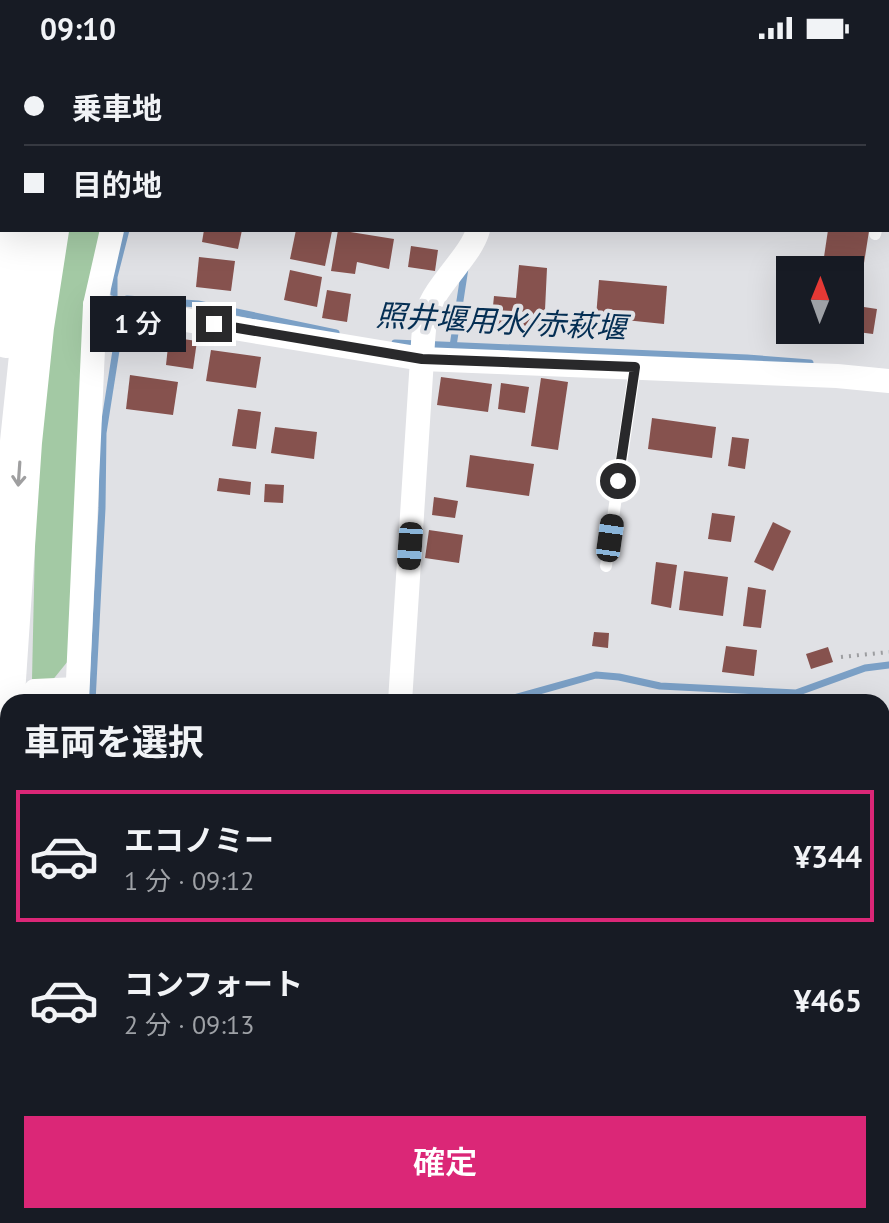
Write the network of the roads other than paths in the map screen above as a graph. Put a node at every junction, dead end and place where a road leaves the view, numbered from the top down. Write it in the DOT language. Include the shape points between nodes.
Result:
graph roads {
  1 [pos="14,232"];
  2 [pos="48,232"];
  3 [pos="112,232"];
  4 [pos="478,232"];
  5 [pos="95,305"];
  6 [pos="422,359"];
  7 [pos="635,367"];
  8 [pos="889,381"];
  9 [pos="0,435"];
  10 [pos="606,566"];
  11 [pos="35,691"];
  12 [pos="4,694"];
  13 [pos="60,694"];
  14 [pos="77,694"];
  15 [pos="401,694"];
  1 -- 9 [label="highway"];
  2 -- 12 [label="highway, one-way" via="21,442"];
  3 -- 5 [label="street"];
  4 -- 6 [label="street" via="427,312"];
  5 -- 6 [label="street"];
  5 -- 14 [label="street"];
  6 -- 7 [label="street"];
  6 -- 15 [label="street"];
  7 -- 8 [label="street"];
  7 -- 10 [label="lane"];
  11 -- 13 [label="street"];
}
